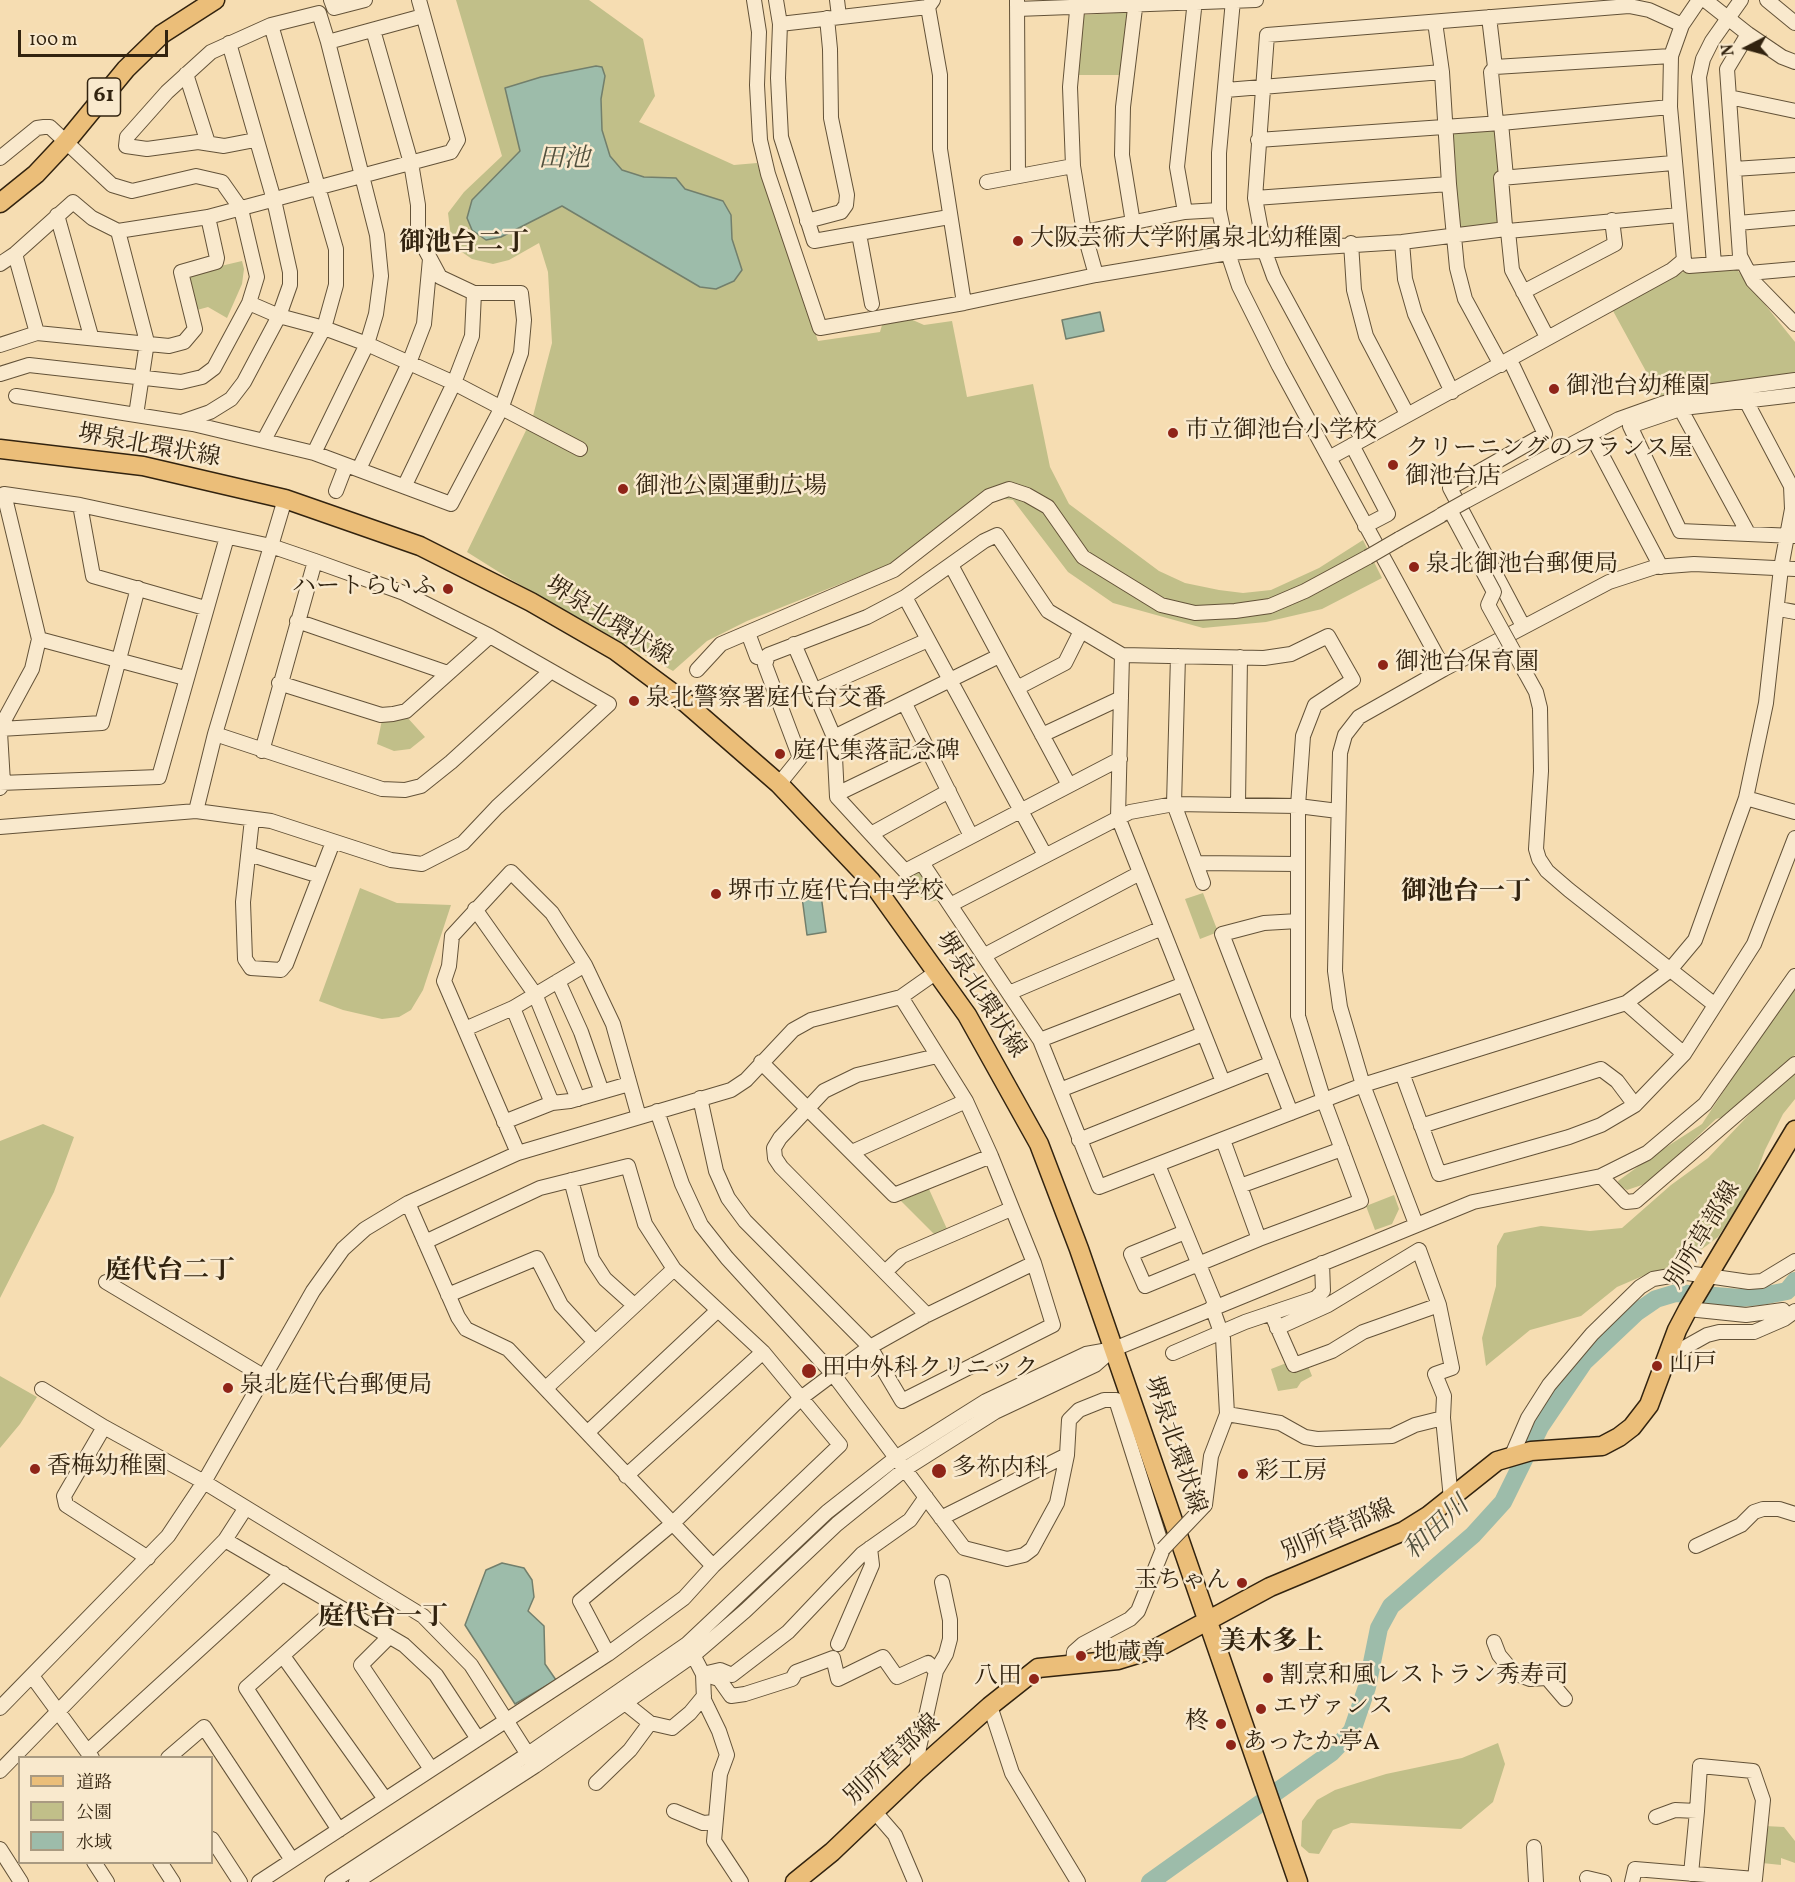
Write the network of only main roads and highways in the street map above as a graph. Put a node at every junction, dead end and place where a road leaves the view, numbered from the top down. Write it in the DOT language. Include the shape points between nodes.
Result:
graph roads {
  1 [pos="215,0"];
  2 [pos="0,203"];
  3 [pos="0,449"];
  4 [pos="1795,1133"];
  5 [pos="1209,1622"];
  6 [pos="795,1882"];
  7 [pos="1298,1882"];
  1 -- 2 [label="main road, 61" via="162,34 126,69 36,174"];
  3 -- 5 [label="main road, 堺泉北環状線" via="143,466 285,499 420,546 531,602 616,651 686,703 778,784 871,880 938,970 994,1060 1039,1144"];
  4 -- 5 [label="main road, 別所草部線" via="1690,1307 1670,1347 1650,1405 1632,1427 1602,1446 1515,1454 1497,1461 1404,1531 1270,1587"];
  5 -- 6 [label="main road, 別所草部線" via="1137,1656 1038,1668 990,1706"];
  5 -- 7 [label="main road, 堺泉北環状線"];
}
